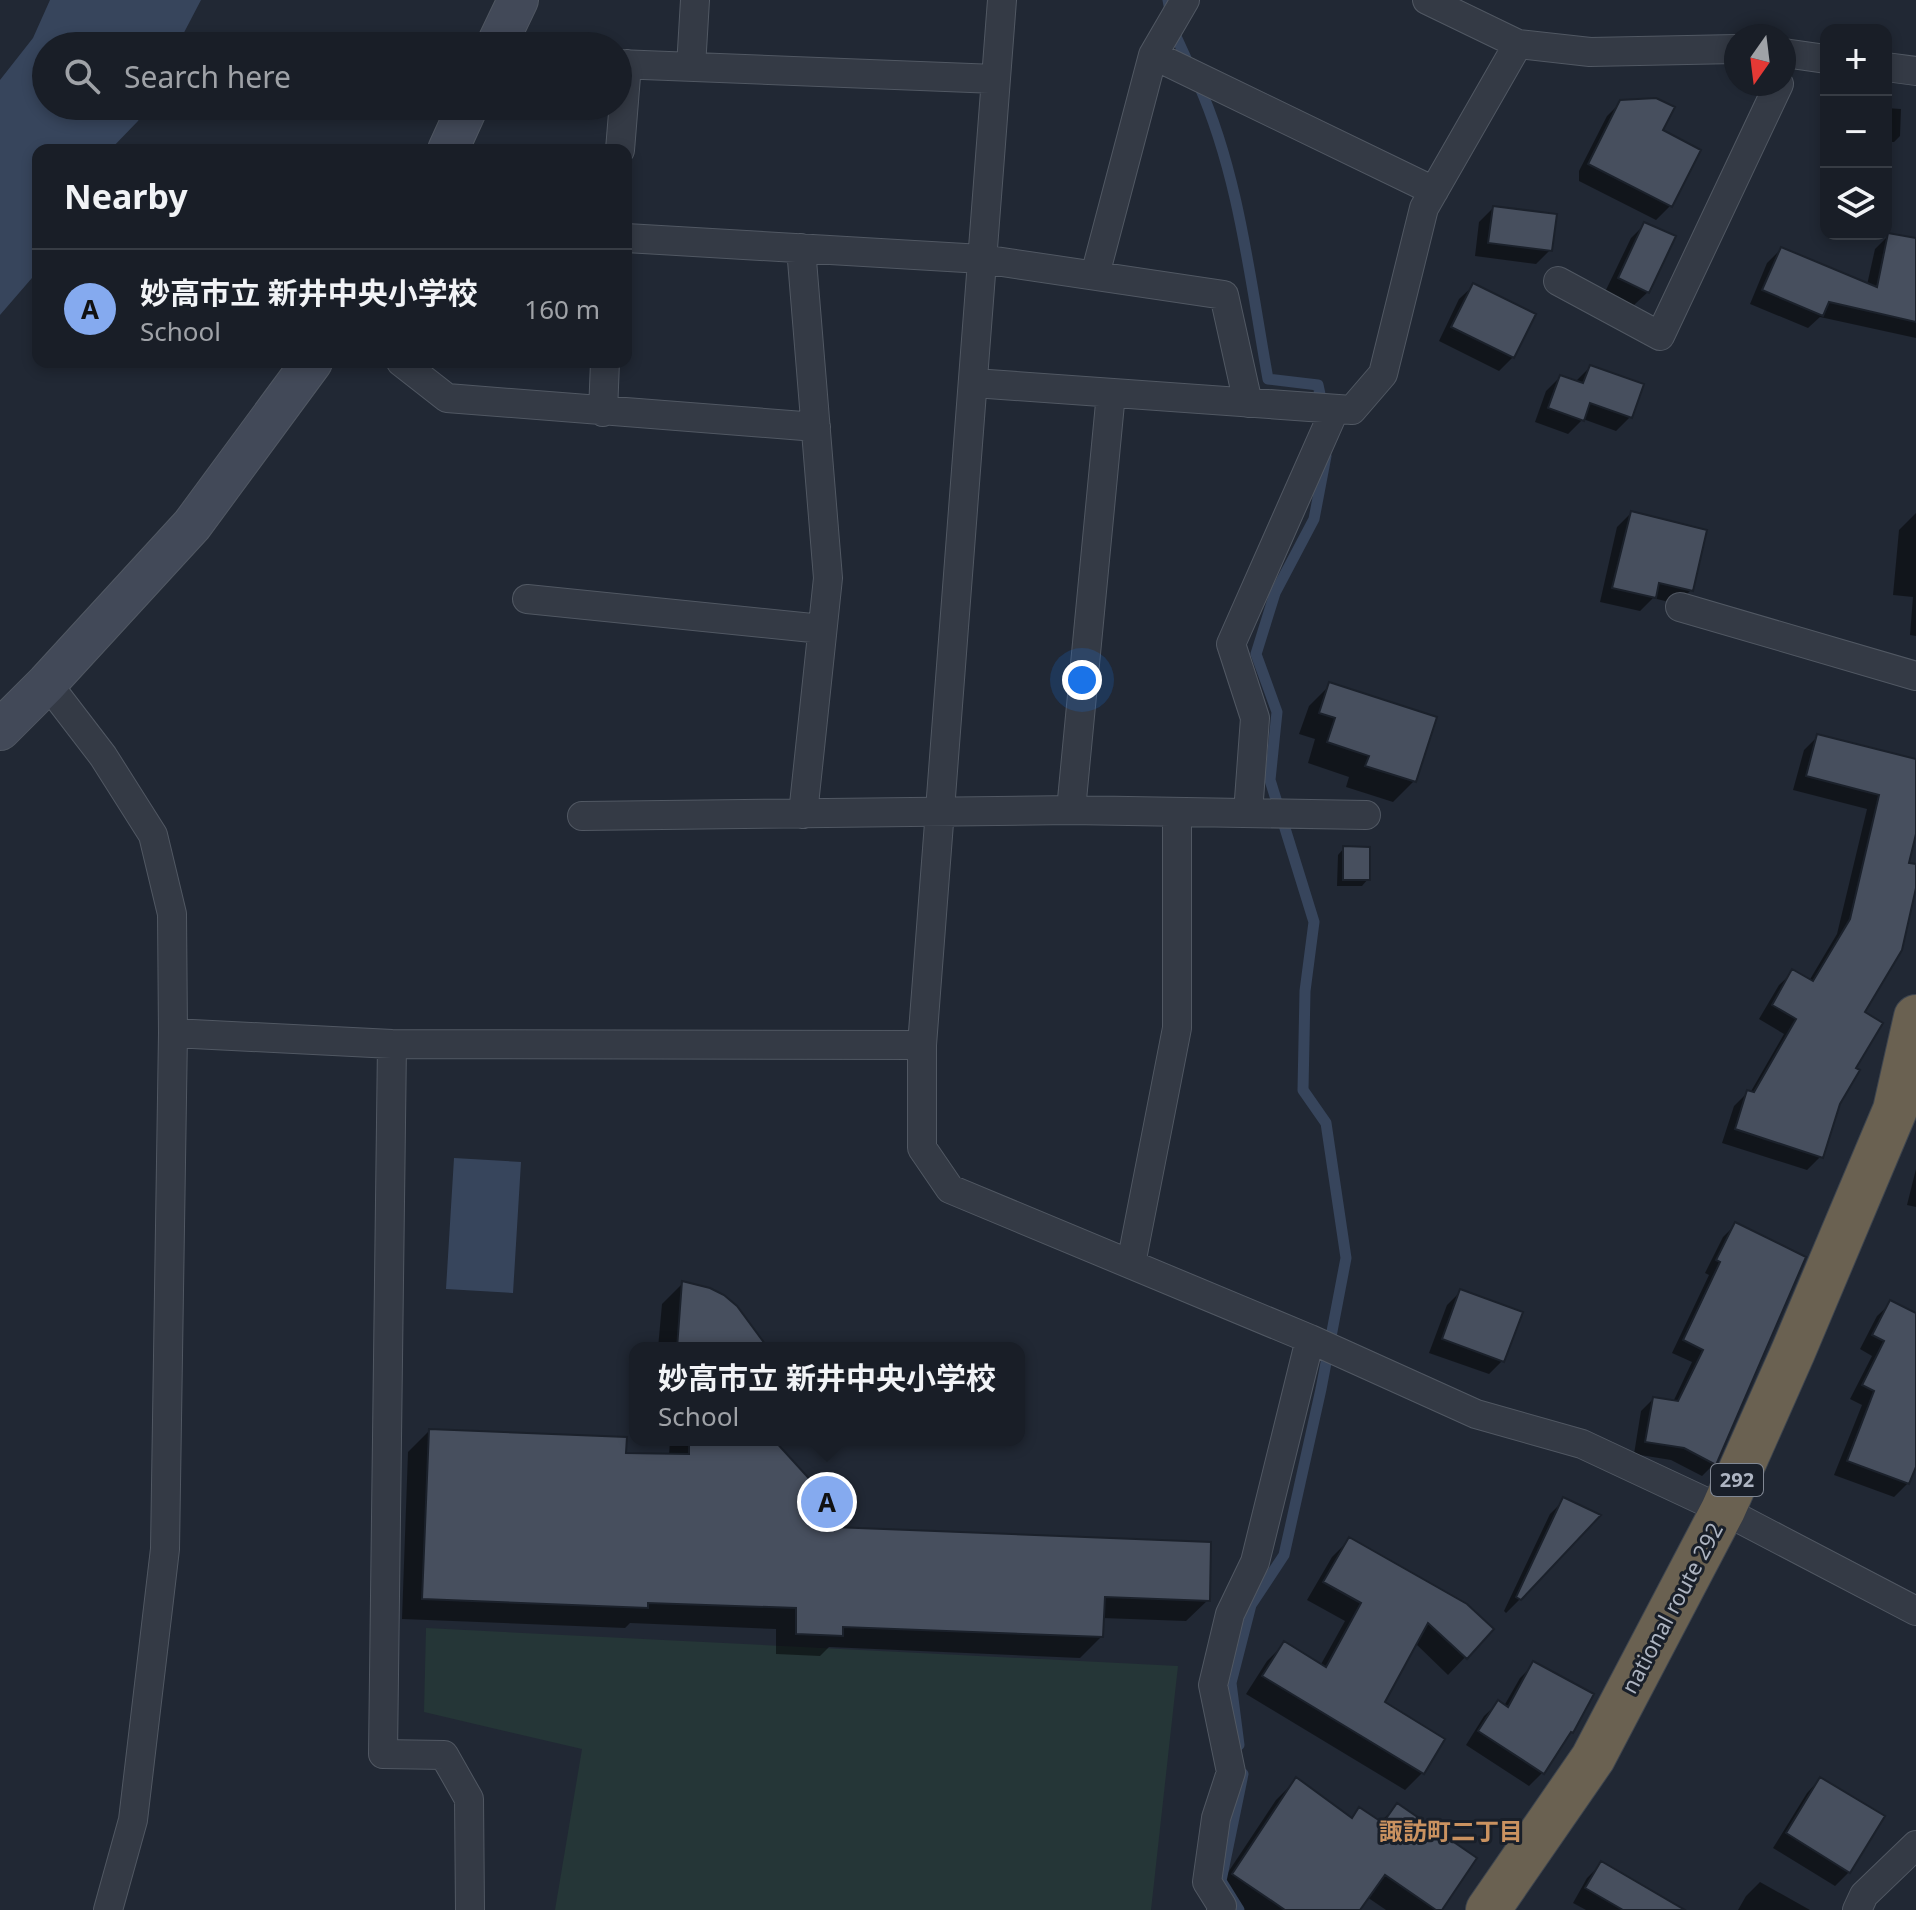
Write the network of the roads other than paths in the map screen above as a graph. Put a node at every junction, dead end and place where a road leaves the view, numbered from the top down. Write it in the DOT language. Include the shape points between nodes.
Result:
graph roads {
  1 [pos="518,0"];
  2 [pos="695,0"];
  3 [pos="1002,0"];
  4 [pos="1185,0"];
  5 [pos="1427,0"];
  6 [pos="503,32"];
  7 [pos="1518,44"];
  8 [pos="1724,49"];
  9 [pos="1153,55"];
  10 [pos="1820,59"];
  11 [pos="1796,60"];
  12 [pos="632,64"];
  13 [pos="691,67"];
  14 [pos="1892,68"];
  15 [pos="1916,71"];
  16 [pos="996,79"];
  17 [pos="1773,96"];
  18 [pos="462,120"];
  19 [pos="621,120"];
  20 [pos="451,144"];
  21 [pos="620,144"];
  22 [pos="1434,191"];
  23 [pos="632,238"];
  24 [pos="801,248"];
  25 [pos="982,259"];
  26 [pos="1095,275"];
  27 [pos="1558,281"];
  28 [pos="308,368"];
  29 [pos="409,368"];
  30 [pos="605,368"];
  31 [pos="974,383"];
  32 [pos="1111,393"];
  33 [pos="1248,403"];
  34 [pos="1335,409"];
  35 [pos="603,412"];
  36 [pos="816,427"];
  37 [pos="527,599"];
  38 [pos="1680,607"];
  39 [pos="822,629"];
  40 [pos="1916,676"];
  41 [pos="47,683"];
  42 [pos="0,730"];
  43 [pos="1071,810"];
  44 [pos="941,812"];
  45 [pos="1177,812"];
  46 [pos="1248,813"];
  47 [pos="803,814"];
  48 [pos="1366,815"];
  49 [pos="582,816"];
  50 [pos="1916,1017"];
  51 [pos="173,1033"];
  52 [pos="392,1044"];
  53 [pos="922,1045"];
  54 [pos="1131,1264"];
  55 [pos="1310,1339"];
  56 [pos="1723,1510"];
  57 [pos="1916,1611"];
  58 [pos="1916,1845"];
  59 [pos="108,1910"];
  60 [pos="470,1910"];
  61 [pos="1221,1910"];
  62 [pos="1488,1910"];
  63 [pos="1857,1910"];
  1 -- 6 [label="street"];
  2 -- 13 [label="street"];
  3 -- 16 [label="street"];
  4 -- 9 [label="street"];
  5 -- 7 [label="street"];
  7 -- 8 [label="street" via="1590,52"];
  7 -- 22 [label="street"];
  9 -- 22 [label="street"];
  9 -- 26 [label="street"];
  10 -- 11 [label="street"];
  12 -- 13 [label="street"];
  13 -- 16 [label="street"];
  14 -- 15 [label="street"];
  16 -- 25 [label="street"];
  17 -- 27 [label="street" via="1660,336"];
  18 -- 20 [label="street"];
  19 -- 21 [label="street"];
  22 -- 34 [label="street" via="1424,208 1383,374 1352,410"];
  23 -- 24 [label="street"];
  24 -- 25 [label="street"];
  24 -- 36 [label="street"];
  25 -- 26 [label="street"];
  25 -- 31 [label="street"];
  26 -- 33 [label="street" via="1224,295"];
  28 -- 41 [label="street" via="192,525"];
  29 -- 35 [label="street" via="447,398"];
  30 -- 35 [label="street"];
  31 -- 32 [label="street"];
  31 -- 44 [label="street"];
  32 -- 33 [label="street"];
  32 -- 43 [label="street"];
  33 -- 34 [label="street"];
  34 -- 46 [label="street" via="1231,644 1255,718"];
  35 -- 36 [label="street"];
  36 -- 39 [label="street" via="828,578"];
  37 -- 39 [label="street"];
  38 -- 40 [label="street"];
  39 -- 47 [label="street"];
  41 -- 42 [label="street"];
  41 -- 51 [label="street" via="103,756 153,835 172,914"];
  43 -- 44 [label="street"];
  43 -- 45 [label="street"];
  44 -- 47 [label="street"];
  44 -- 53 [label="street"];
  45 -- 46 [label="street"];
  45 -- 54 [label="street" via="1177,1028"];
  46 -- 48 [label="street"];
  47 -- 49 [label="street"];
  50 -- 56 [label="highway, national route 292 / 292" via="1895,1110"];
  51 -- 52 [label="street"];
  51 -- 59 [label="street" via="165,1549 133,1820"];
  52 -- 53 [label="street"];
  52 -- 60 [label="street" via="383,1754 444,1755 469,1799"];
  53 -- 54 [label="street" via="922,1148 950,1189"];
  54 -- 55 [label="street"];
  55 -- 56 [label="street" via="1476,1414 1582,1444"];
  55 -- 61 [label="street" via="1255,1562 1230,1614 1213,1685 1231,1772 1216,1818 1207,1882"];
  56 -- 57 [label="street"];
  56 -- 62 [label="highway, national route 292 / 292" via="1593,1758"];
  58 -- 63 [label="street" via="1864,1895"];
}
